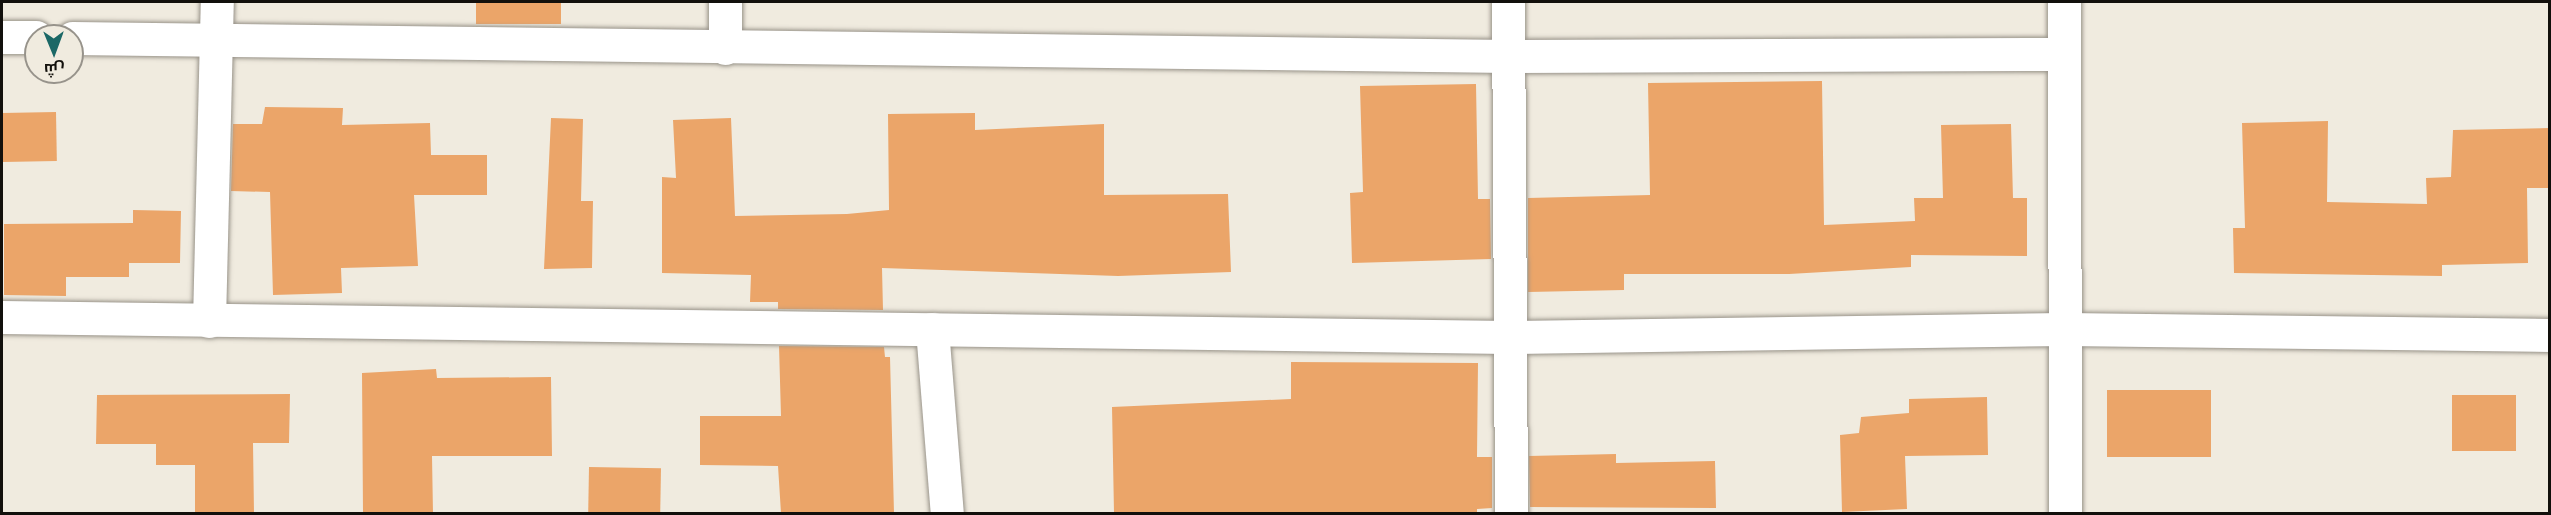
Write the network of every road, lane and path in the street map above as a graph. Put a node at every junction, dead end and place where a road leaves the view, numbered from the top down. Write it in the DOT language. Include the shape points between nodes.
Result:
graph roads {
  1 [pos="217,2"];
  2 [pos="725,2"];
  3 [pos="1508,2"];
  4 [pos="2064,2"];
  5 [pos="2,37"];
  6 [pos="24,37"];
  7 [pos="84,38"];
  8 [pos="214,39"];
  9 [pos="725,48"];
  10 [pos="2064,54"];
  11 [pos="1509,56"];
  12 [pos="2,317"];
  13 [pos="209,321"];
  14 [pos="932,329"];
  15 [pos="2065,329"];
  16 [pos="2550,336"];
  17 [pos="1508,337"];
  18 [pos="947,513"];
  19 [pos="1511,513"];
  20 [pos="2065,513"];
  1 -- 8 [label="street"];
  2 -- 9 [label="street"];
  3 -- 11 [label="street"];
  4 -- 10 [label="street"];
  5 -- 6 [label="street"];
  7 -- 8 [label="street"];
  8 -- 9 [label="street"];
  8 -- 13 [label="street"];
  9 -- 11 [label="street"];
  10 -- 11 [label="street"];
  10 -- 15 [label="street"];
  11 -- 17 [label="street"];
  12 -- 13 [label="street"];
  13 -- 14 [label="street"];
  14 -- 17 [label="street"];
  14 -- 18 [label="street"];
  15 -- 16 [label="street"];
  15 -- 17 [label="street"];
  15 -- 20 [label="street"];
  17 -- 19 [label="street"];
}
